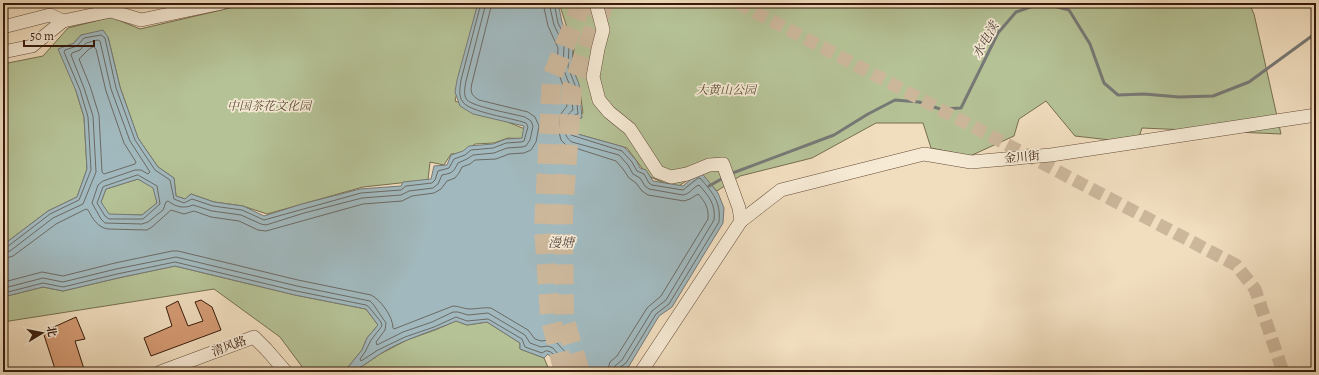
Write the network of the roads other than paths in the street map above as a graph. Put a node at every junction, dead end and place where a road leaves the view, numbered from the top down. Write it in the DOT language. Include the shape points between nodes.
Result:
graph roads {
  1 [pos="222,3"];
  2 [pos="596,3"];
  3 [pos="63,21"];
  4 [pos="3,27"];
  5 [pos="3,52"];
  6 [pos="1316,115"];
  7 [pos="740,221"];
  8 [pos="174,369"];
  9 [pos="160,372"];
  10 [pos="286,372"];
  11 [pos="641,372"];
  1 -- 3 [label="street" via="141,20 111,11"];
  2 -- 7 [label="street" via="603,30 593,77 599,100 630,129 658,172 671,177 709,165 723,164 739,208"];
  3 -- 4 [label="street" via="50,15"];
  3 -- 5 [label="street" via="32,46"];
  6 -- 7 [label="street, 金川街" via="1051,155 971,162 924,154 781,190"];
  7 -- 11 [label="street, 金川街"];
  8 -- 9 [label="street, 清风路"];
  8 -- 10 [label="street, 清风路" via="254,337"];
}
